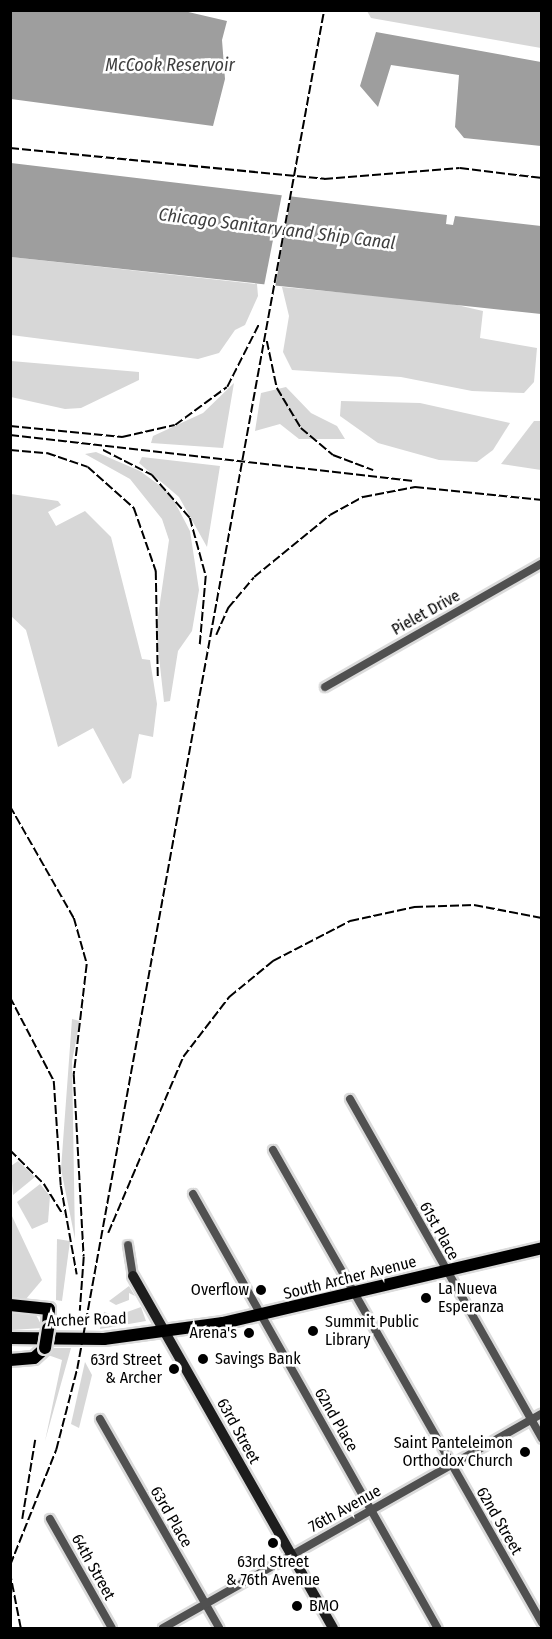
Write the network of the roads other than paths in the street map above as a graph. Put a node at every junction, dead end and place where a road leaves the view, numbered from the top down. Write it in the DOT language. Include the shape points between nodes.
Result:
graph roads {
  1 [pos="542,563"];
  2 [pos="325,687"];
  3 [pos="350,1099"];
  4 [pos="273,1150"];
  5 [pos="193,1194"];
  6 [pos="128,1245"];
  7 [pos="541,1249"];
  8 [pos="446,1270"];
  9 [pos="133,1276"];
  10 [pos="355,1295"];
  11 [pos="10,1305"];
  12 [pos="261,1316"];
  13 [pos="164,1331"];
  14 [pos="10,1338"];
  15 [pos="10,1360"];
  16 [pos="542,1414"];
  17 [pos="100,1419"];
  18 [pos="531,1420"];
  19 [pos="542,1438"];
  20 [pos="451,1465"];
  21 [pos="371,1510"];
  22 [pos="50,1519"];
  23 [pos="291,1555"];
  24 [pos="205,1604"];
  25 [pos="542,1624"];
  26 [pos="112,1629"];
  27 [pos="163,1629"];
  28 [pos="219,1629"];
  29 [pos="333,1629"];
  30 [pos="438,1629"];
  31 [pos="534,1629"];
  1 -- 2 [label="street, Pielet Drive"];
  3 -- 8 [label="street, 61st Place"];
  4 -- 10 [label="street, 62nd Street"];
  5 -- 12 [label="street, 62nd Place"];
  6 -- 9 [label="street, 63rd Street" via="126,1258"];
  7 -- 8 [label="main road, South Archer Avenue"];
  8 -- 10 [label="main road, South Archer Avenue"];
  8 -- 18 [label="street, 61st Place"];
  9 -- 13 [label="main road, 63rd Street"];
  10 -- 12 [label="main road, South Archer Avenue"];
  10 -- 20 [label="street, 62nd Street"];
  11 -- 15 [label="main road, bridge" via="49,1309 45,1348 33,1358"];
  12 -- 13 [label="main road, South Archer Avenue"];
  12 -- 21 [label="street, 62nd Place"];
  13 -- 14 [label="main road, Archer Road" via="104,1339"];
  13 -- 23 [label="main road, 63rd Street"];
  16 -- 18 [label="street, 76th Avenue"];
  17 -- 24 [label="street, 63rd Place"];
  18 -- 19 [label="street, 61st Place"];
  18 -- 20 [label="street, 76th Avenue"];
  20 -- 21 [label="street, 76th Avenue"];
  20 -- 25 [label="street, 62nd Street"];
  21 -- 23 [label="street, 76th Avenue"];
  21 -- 30 [label="street, 62nd Place"];
  22 -- 26 [label="street, 64th Street"];
  23 -- 24 [label="street, 76th Avenue"];
  23 -- 29 [label="main road, 63rd Street"];
  24 -- 27 [label="street, 76th Avenue"];
  24 -- 28 [label="street, 63rd Place"];
  25 -- 31 [label="street"];
}
